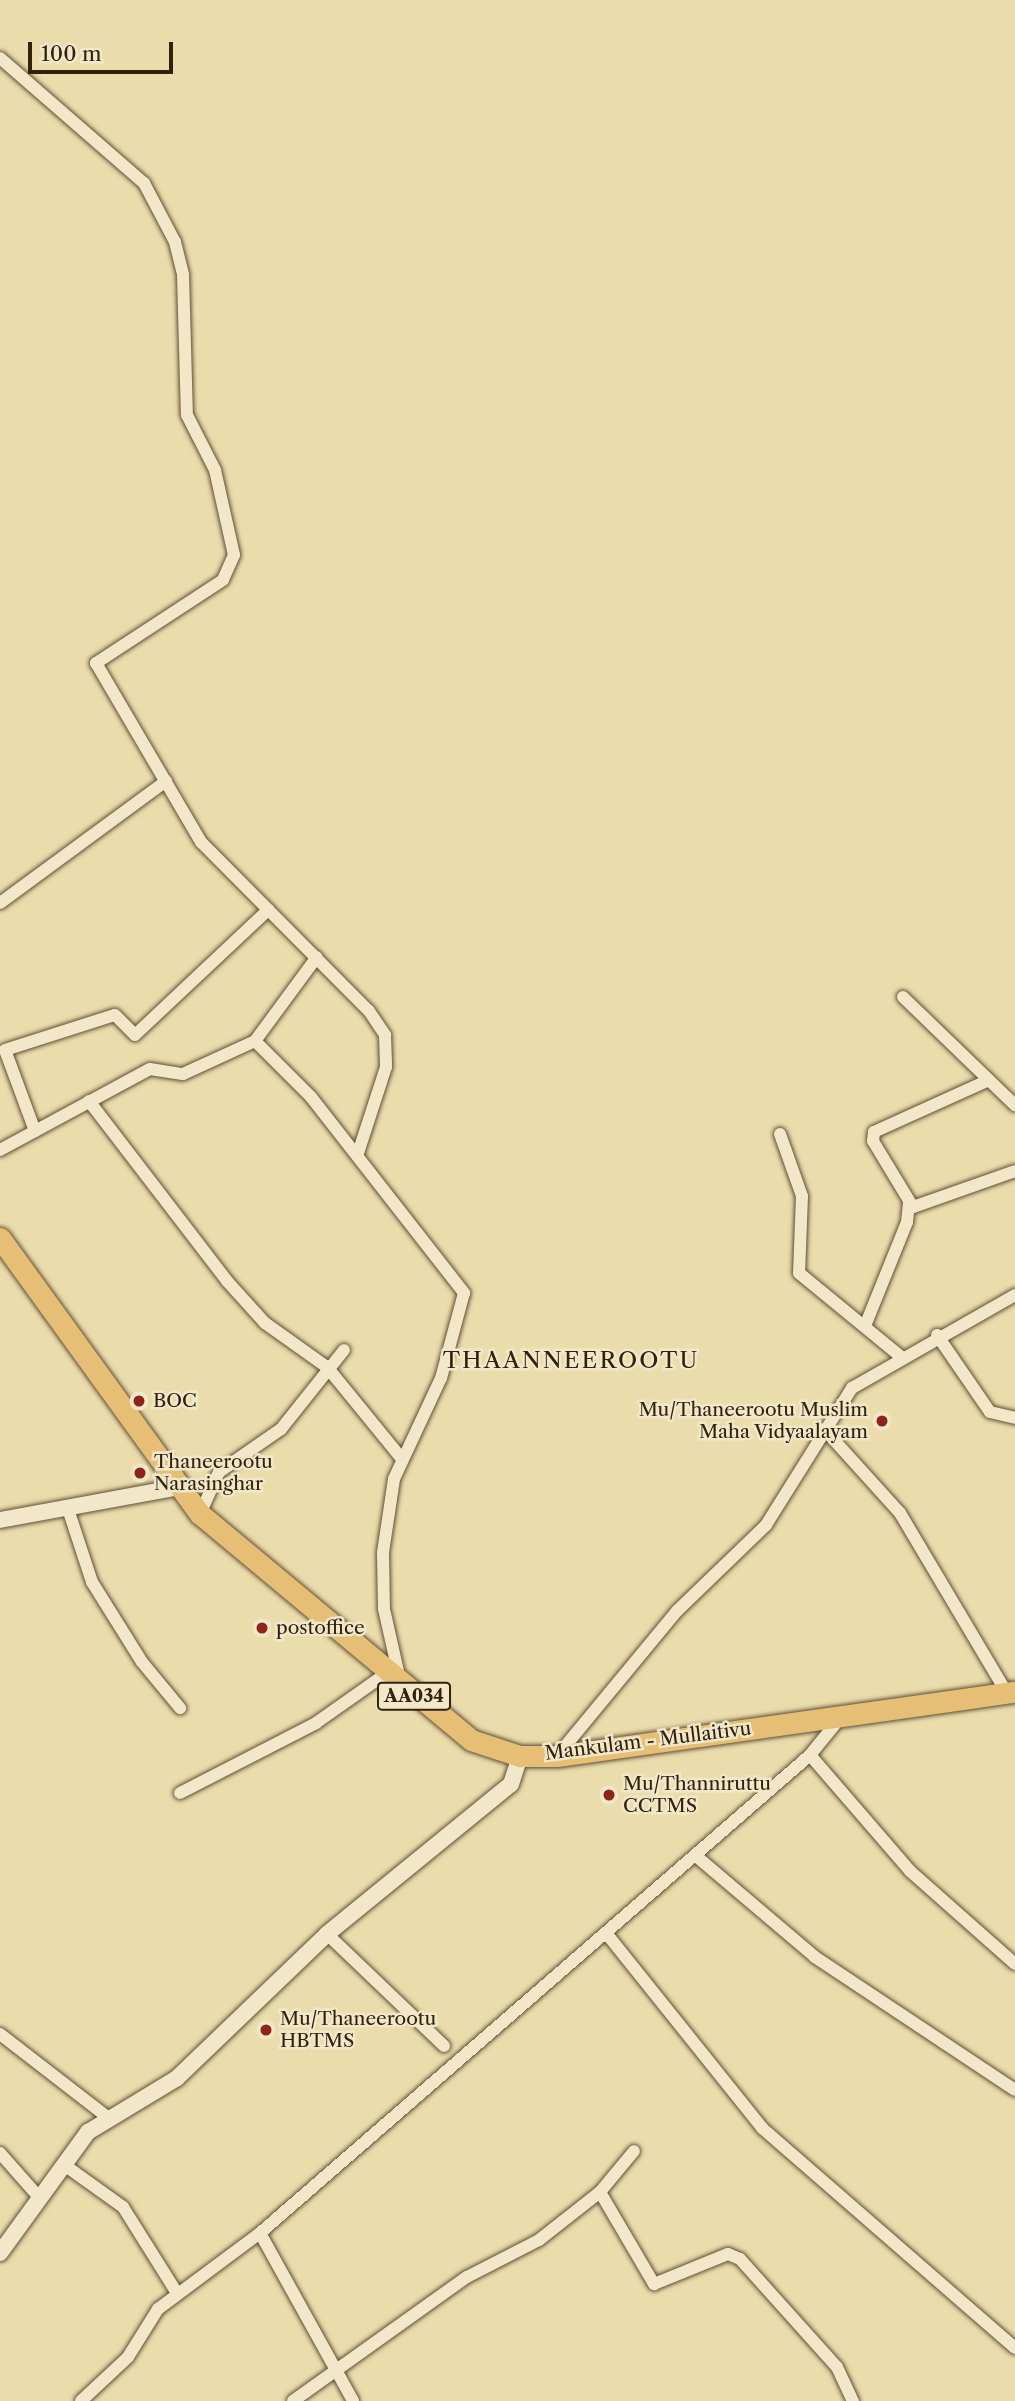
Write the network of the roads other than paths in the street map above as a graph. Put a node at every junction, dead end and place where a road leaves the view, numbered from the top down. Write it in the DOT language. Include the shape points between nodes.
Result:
graph roads {
  1 [pos="0,58"];
  2 [pos="166,781"];
  3 [pos="0,903"];
  4 [pos="268,909"];
  5 [pos="317,957"];
  6 [pos="903,997"];
  7 [pos="255,1041"];
  8 [pos="989,1080"];
  9 [pos="89,1101"];
  10 [pos="1015,1105"];
  11 [pos="35,1131"];
  12 [pos="780,1134"];
  13 [pos="0,1150"];
  14 [pos="358,1153"];
  15 [pos="1015,1171"];
  16 [pos="909,1202"];
  17 [pos="0,1238"];
  18 [pos="1015,1295"];
  19 [pos="865,1326"];
  20 [pos="937,1335"];
  21 [pos="344,1350"];
  22 [pos="900,1356"];
  23 [pos="327,1367"];
  24 [pos="1015,1418"];
  25 [pos="824,1429"];
  26 [pos="402,1459"];
  27 [pos="179,1487"];
  28 [pos="68,1509"];
  29 [pos="200,1514"];
  30 [pos="0,1520"];
  31 [pos="394,1679"];
  32 [pos="1011,1692"];
  33 [pos="180,1709"];
  34 [pos="844,1714"];
  35 [pos="810,1755"];
  36 [pos="520,1756"];
  37 [pos="557,1756"];
  38 [pos="180,1793"];
  39 [pos="696,1856"];
  40 [pos="606,1933"];
  41 [pos="327,1934"];
  42 [pos="1015,1965"];
  43 [pos="0,2034"];
  44 [pos="444,2046"];
  45 [pos="1015,2090"];
  46 [pos="106,2116"];
  47 [pos="634,2151"];
  48 [pos="0,2153"];
  49 [pos="63,2164"];
  50 [pos="600,2192"];
  51 [pos="37,2195"];
  52 [pos="260,2233"];
  53 [pos="0,2253"];
  54 [pos="177,2293"];
  55 [pos="1015,2348"];
  56 [pos="338,2374"];
  57 [pos="80,2401"];
  58 [pos="293,2401"];
  59 [pos="353,2401"];
  60 [pos="853,2401"];
  1 -- 2 [label="street" via="144,183 163,212 183,275 187,415 215,470 234,555 223,580 96,663"];
  2 -- 3 [label="street"];
  2 -- 4 [label="street" via="201,842"];
  4 -- 5 [label="street"];
  4 -- 11 [label="street" via="135,1035 115,1015 5,1049"];
  5 -- 7 [label="street"];
  5 -- 14 [label="street" via="369,1011 389,1052"];
  6 -- 8 [label="street"];
  7 -- 9 [label="street" via="183,1074 150,1069"];
  7 -- 14 [label="street"];
  8 -- 10 [label="street"];
  8 -- 16 [label="street" via="874,1132"];
  9 -- 11 [label="street"];
  9 -- 23 [label="street" via="227,1281 265,1322"];
  11 -- 13 [label="street"];
  12 -- 19 [label="street" via="802,1196 799,1273"];
  14 -- 26 [label="street" via="464,1293 441,1378"];
  15 -- 16 [label="street" via="921,1208"];
  16 -- 19 [label="street" via="907,1222"];
  17 -- 27 [label="highway, Mankulam - Mullaitivu / AA034"];
  18 -- 20 [label="street"];
  19 -- 22 [label="street"];
  20 -- 22 [label="street"];
  20 -- 24 [label="street" via="990,1412"];
  21 -- 23 [label="street"];
  22 -- 25 [label="street" via="852,1388"];
  23 -- 26 [label="street"];
  23 -- 29 [label="street" via="281,1429 219,1472"];
  25 -- 32 [label="street" via="900,1513"];
  25 -- 37 [label="street" via="766,1525 677,1611"];
  26 -- 31 [label="street" via="383,1553 384,1609"];
  27 -- 28 [label="street"];
  27 -- 29 [label="highway, Mankulam - Mullaitivu / AA034"];
  28 -- 30 [label="street"];
  28 -- 33 [label="street" via="92,1582 142,1662"];
  29 -- 31 [label="highway, Mankulam - Mullaitivu / AA034"];
  31 -- 36 [label="highway, Mankulam - Mullaitivu / AA034" via="471,1740"];
  31 -- 38 [label="street"];
  32 -- 34 [label="highway, Mankulam - Mullaitivu / AA034"];
  34 -- 35 [label="street"];
  34 -- 37 [label="highway, Mankulam - Mullaitivu / AA034"];
  35 -- 39 [label="street"];
  35 -- 42 [label="street" via="910,1871"];
  36 -- 37 [label="highway, Mankulam - Mullaitivu / AA034"];
  36 -- 41 [label="street" via="511,1784"];
  39 -- 40 [label="street"];
  39 -- 45 [label="street" via="815,1957"];
  40 -- 52 [label="street"];
  40 -- 55 [label="street" via="762,2128"];
  41 -- 44 [label="street"];
  41 -- 46 [label="street" via="177,2078"];
  43 -- 46 [label="street"];
  46 -- 49 [label="street"];
  47 -- 50 [label="street"];
  48 -- 51 [label="street"];
  49 -- 51 [label="street"];
  49 -- 54 [label="street" via="123,2207"];
  50 -- 56 [label="street" via="539,2240 439,2295"];
  50 -- 60 [label="street" via="654,2284 728,2254 740,2259 837,2367"];
  51 -- 53 [label="street"];
  52 -- 54 [label="street"];
  52 -- 56 [label="street"];
  54 -- 57 [label="street" via="158,2309 128,2357"];
  56 -- 58 [label="street"];
  56 -- 59 [label="street"];
}
